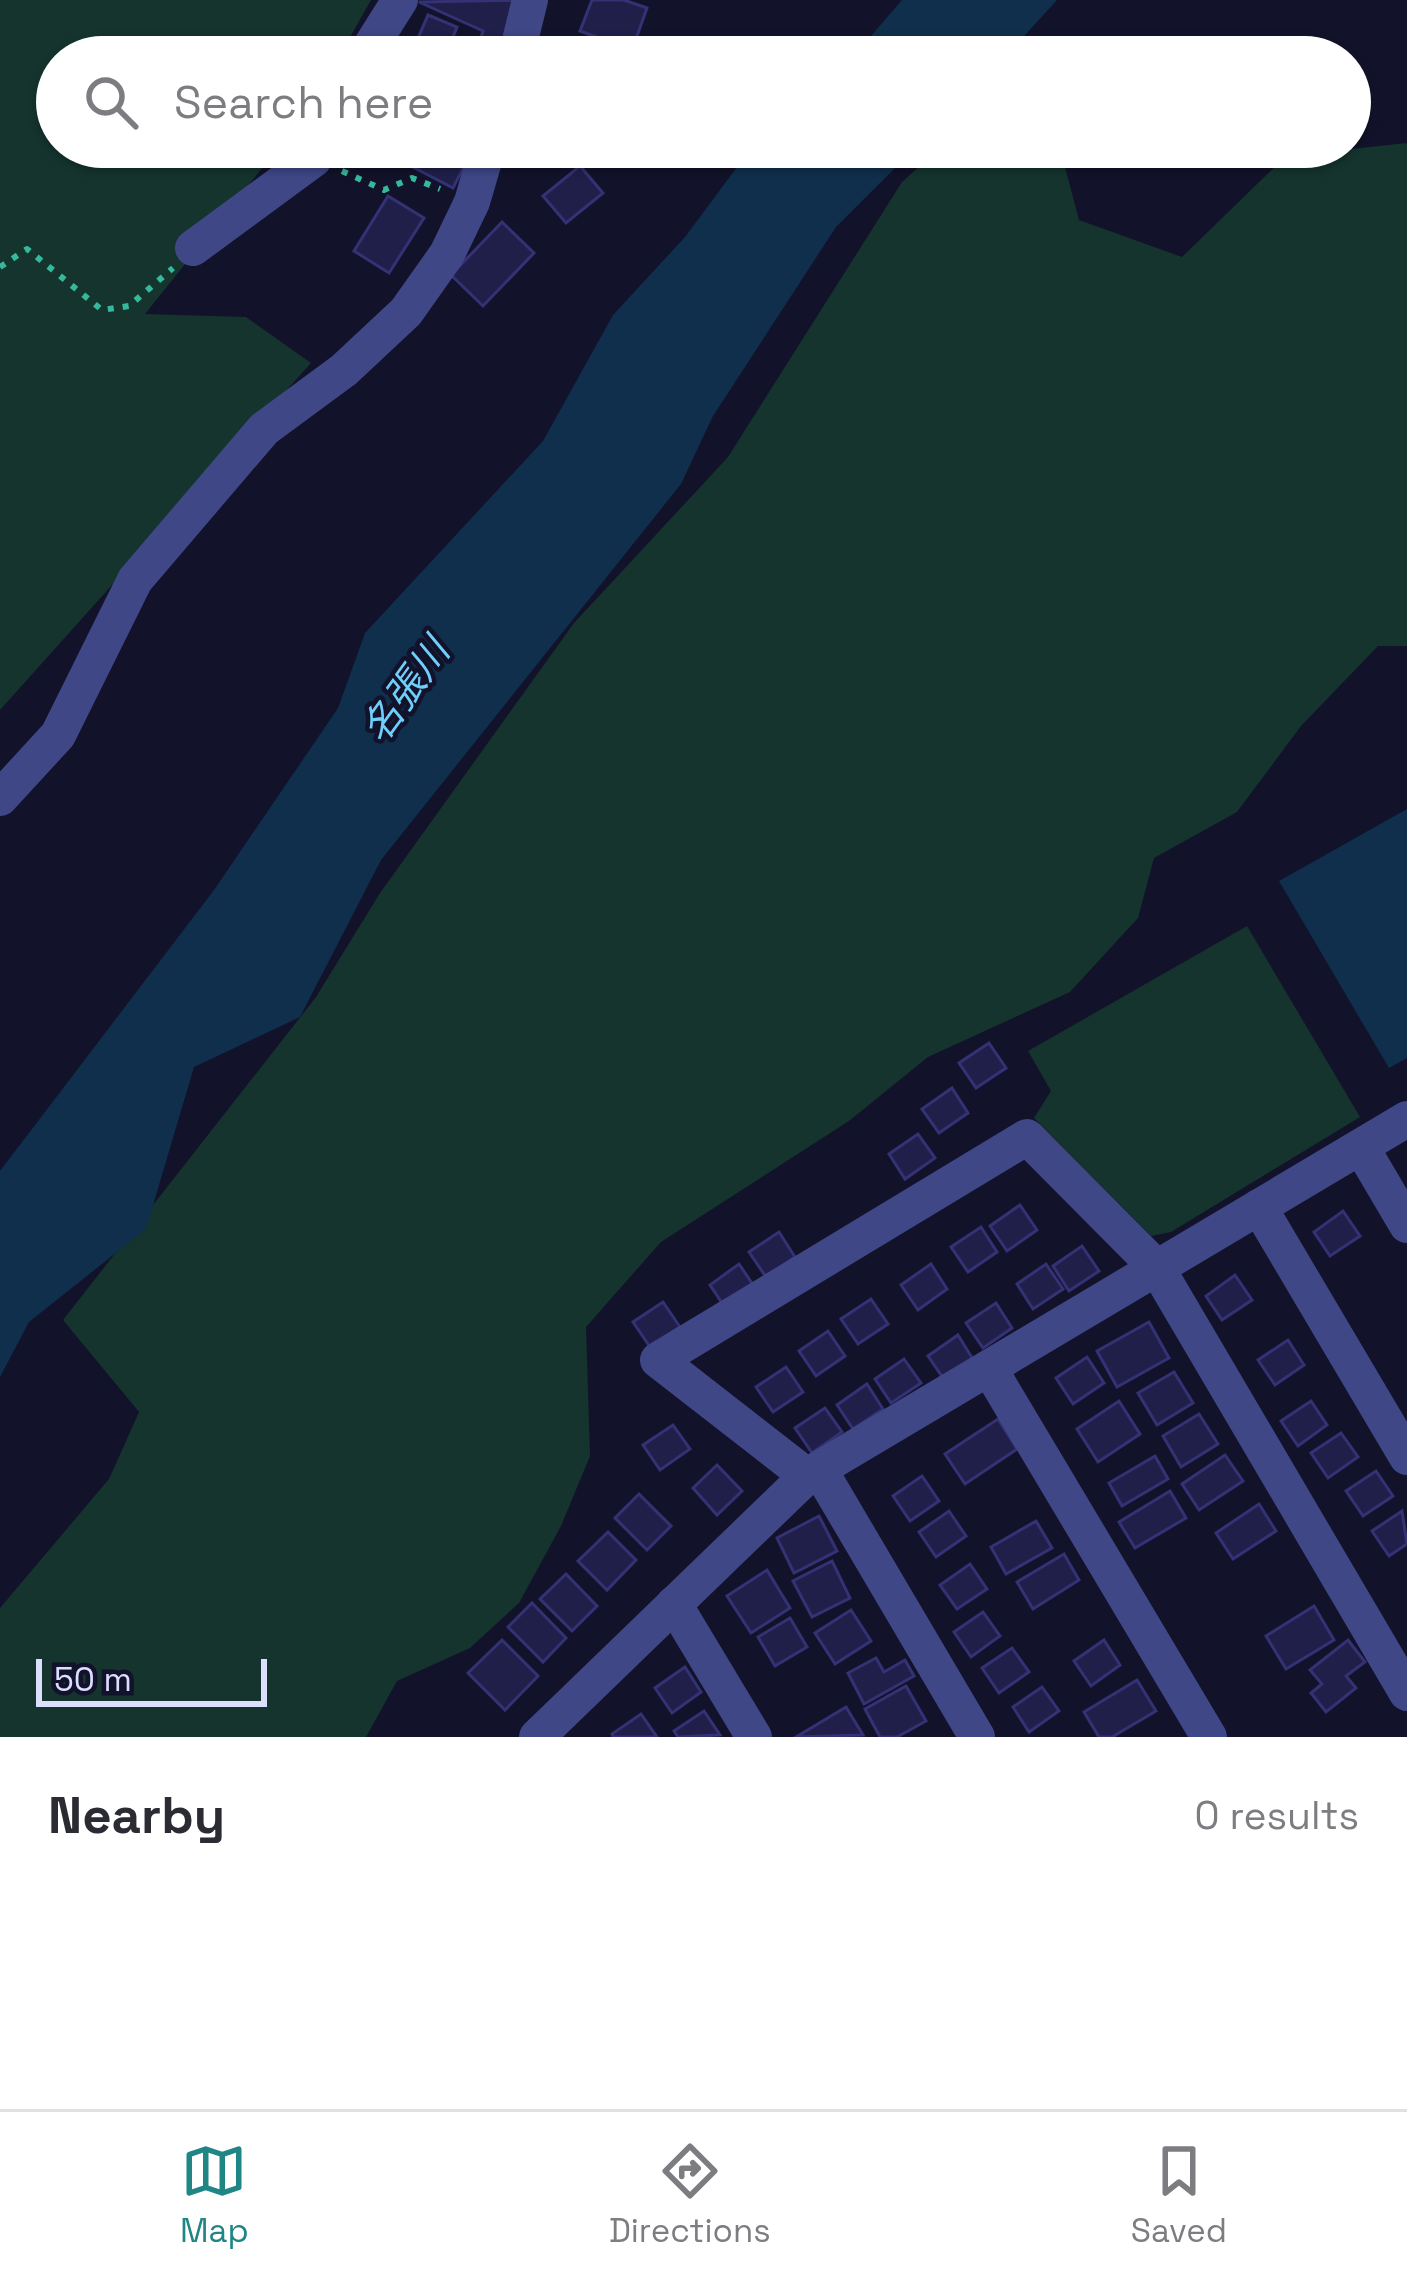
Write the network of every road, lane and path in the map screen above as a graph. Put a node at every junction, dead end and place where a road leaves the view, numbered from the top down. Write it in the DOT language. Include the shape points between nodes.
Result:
graph roads {
  1 [pos="400,0"];
  2 [pos="530,0"];
  3 [pos="377,36"];
  4 [pos="521,36"];
  5 [pos="297,168"];
  6 [pos="344,168"];
  7 [pos="482,168"];
  8 [pos="472,202"];
  9 [pos="193,248"];
  10 [pos="0,267"];
  11 [pos="0,798"];
  12 [pos="1407,1119"];
  13 [pos="1360,1147"];
  14 [pos="1259,1207"];
  15 [pos="1407,1225"];
  16 [pos="1157,1268"];
  17 [pos="989,1369"];
  18 [pos="1407,1456"];
  19 [pos="813,1472"];
  20 [pos="674,1604"];
  21 [pos="1407,1693"];
  22 [pos="537,1737"];
  23 [pos="754,1737"];
  24 [pos="977,1737"];
  25 [pos="1209,1737"];
  1 -- 3 [label="street"];
  2 -- 4 [label="street"];
  5 -- 9 [label="street"];
  6 -- 8 [label="path" via="384,190 412,178"];
  7 -- 8 [label="street"];
  8 -- 11 [label="street" via="406,312 264,429 135,580 58,735"];
  9 -- 10 [label="path" via="129,306 102,310 27,249"];
  12 -- 13 [label="street"];
  13 -- 14 [label="street"];
  13 -- 15 [label="street"];
  14 -- 16 [label="street"];
  14 -- 18 [label="street"];
  16 -- 17 [label="street"];
  16 -- 19 [label="street" via="1027,1137 658,1360"];
  16 -- 21 [label="street"];
  17 -- 19 [label="street"];
  17 -- 25 [label="street"];
  19 -- 20 [label="street"];
  19 -- 24 [label="street"];
  20 -- 22 [label="street"];
  20 -- 23 [label="street"];
}
